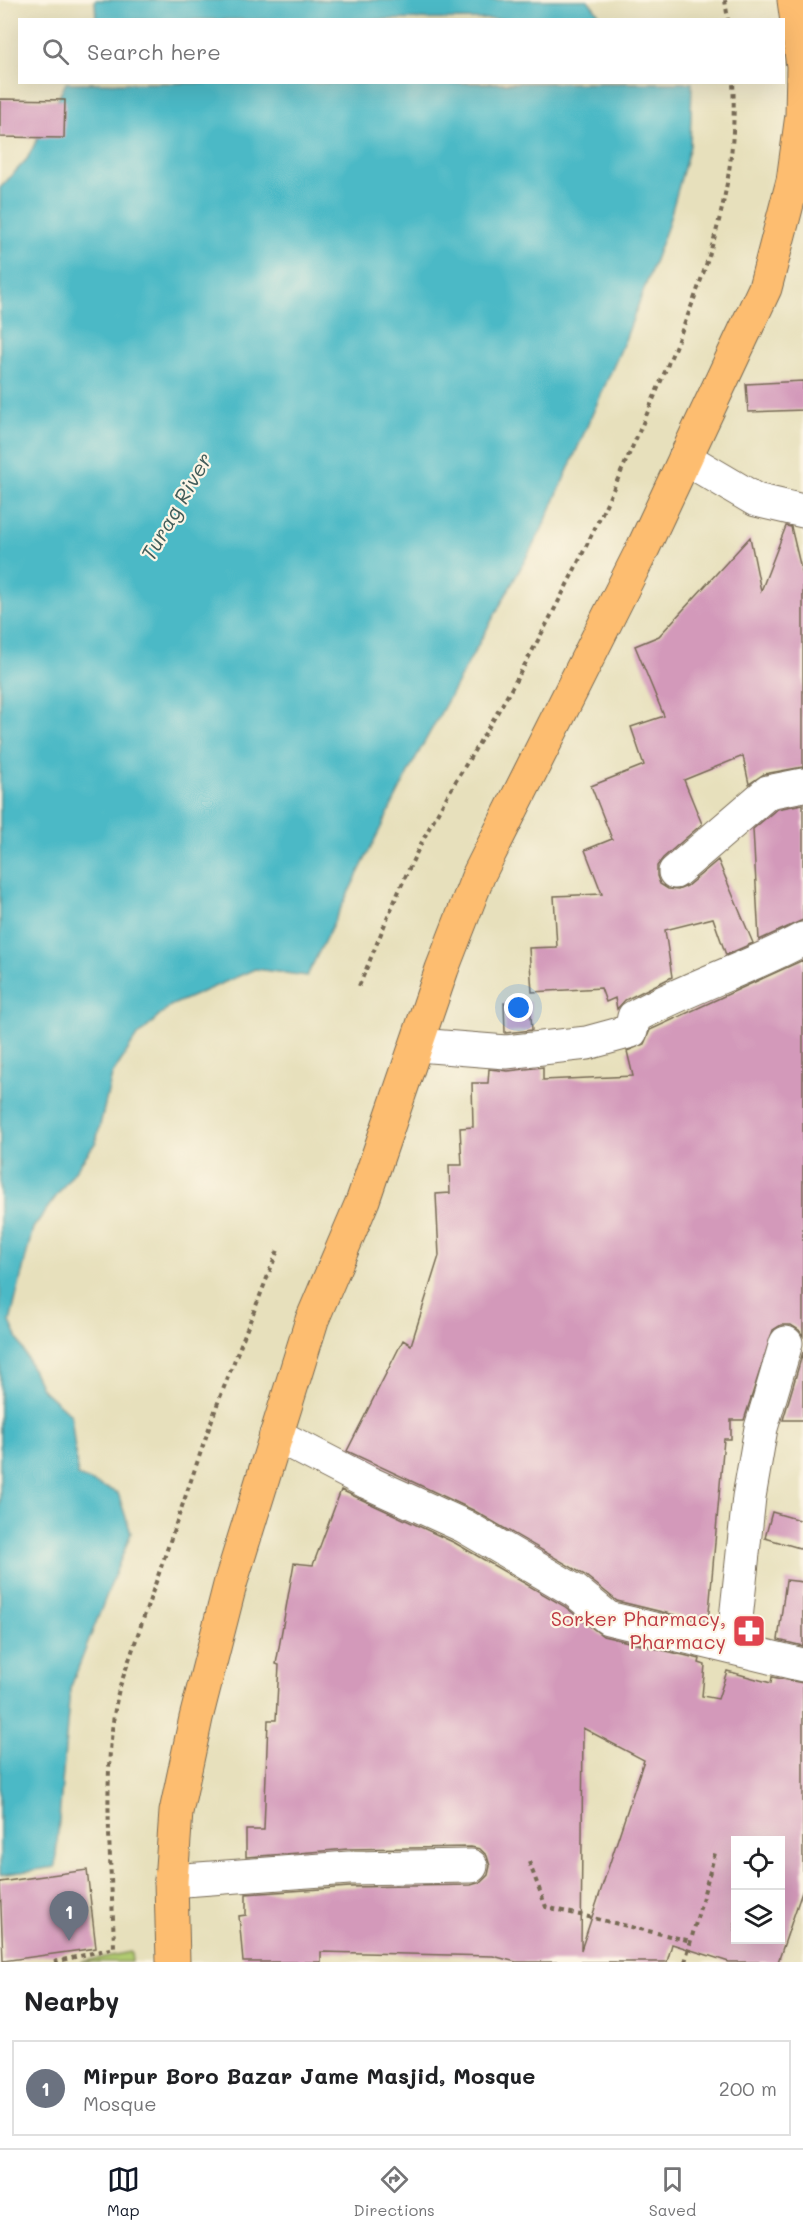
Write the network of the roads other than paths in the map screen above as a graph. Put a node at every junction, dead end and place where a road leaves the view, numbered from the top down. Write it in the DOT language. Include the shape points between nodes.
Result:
graph roads {
  1 [pos="794,0"];
  2 [pos="798,181"];
  3 [pos="685,458"];
  4 [pos="803,511"];
  5 [pos="803,785"];
  6 [pos="675,872"];
  7 [pos="803,939"];
  8 [pos="418,1045"];
  9 [pos="786,1343"];
  10 [pos="276,1435"];
  11 [pos="733,1647"];
  12 [pos="803,1665"];
  13 [pos="471,1866"];
  14 [pos="171,1881"];
  15 [pos="173,1962"];
  1 -- 2 [label="highway" via="803,66"];
  2 -- 3 [label="highway" via="765,288"];
  3 -- 4 [label="street" via="756,500"];
  3 -- 8 [label="highway" via="479,874"];
  5 -- 6 [label="street" via="768,792"];
  7 -- 8 [label="street" via="663,1001 634,1017 631,1031 587,1043 506,1052"];
  8 -- 10 [label="highway" via="363,1200 312,1320"];
  9 -- 11 [label="street" via="761,1428 749,1497"];
  10 -- 11 [label="street" via="464,1526 575,1591 608,1617"];
  10 -- 14 [label="highway" via="231,1581 196,1718 176,1812"];
  11 -- 12 [label="street"];
  13 -- 14 [label="street" via="349,1868"];
  14 -- 15 [label="highway"];
}
